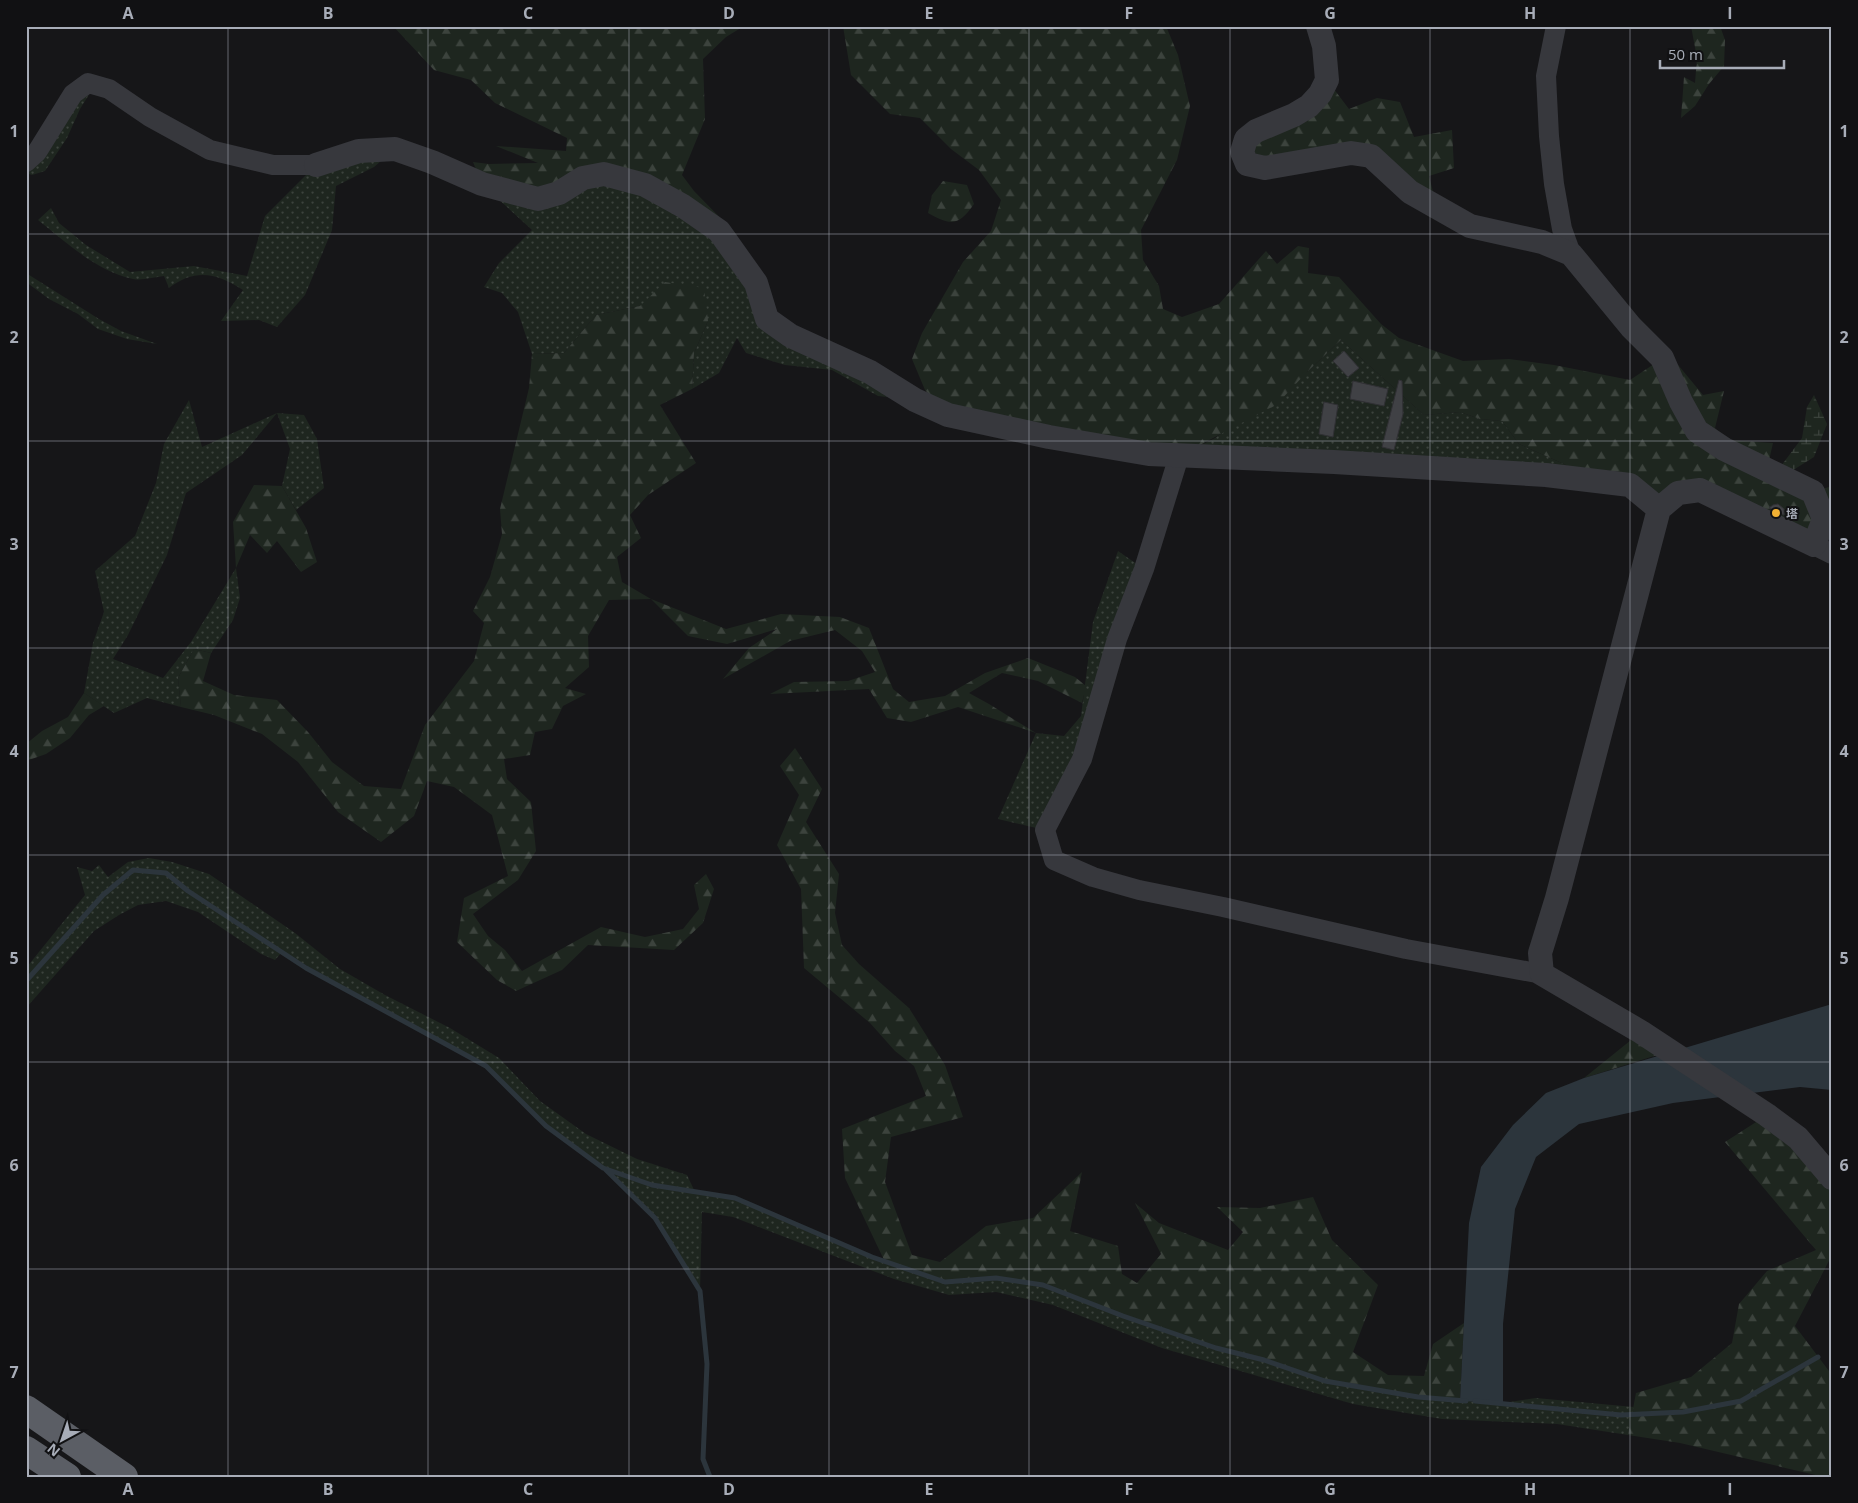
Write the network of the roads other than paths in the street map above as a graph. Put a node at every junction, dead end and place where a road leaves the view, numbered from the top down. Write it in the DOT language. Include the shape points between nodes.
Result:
graph roads {
  1 [pos="1318,26"];
  2 [pos="1556,26"];
  3 [pos="26,162"];
  4 [pos="316,165"];
  5 [pos="1572,254"];
  6 [pos="1179,456"];
  7 [pos="1658,509"];
  8 [pos="1823,550"];
  9 [pos="1542,974"];
  10 [pos="1832,1178"];
  11 [pos="26,1409"];
  12 [pos="26,1450"];
  13 [pos="67,1477"];
  14 [pos="124,1477"];
  1 -- 5 [label="street" via="1324,46 1327,80 1320,94 1309,106 1256,131 1246,140 1242,152 1247,164 1265,168 1351,153 1371,156 1410,192 1470,226 1542,242"];
  2 -- 5 [label="street" via="1546,76 1549,136 1562,229"];
  3 -- 4 [label="street" via="37,152 73,94 88,83 109,89 150,117 210,150 273,165"];
  4 -- 6 [label="street" via="359,151 395,150 482,184 538,198 559,193 583,178 604,174 645,185 719,231 756,283 767,319 791,336 870,372 916,400 948,415 981,424 1102,447"];
  5 -- 8 [label="street" via="1631,327 1662,358 1697,431 1724,449 1813,492 1824,519"];
  6 -- 7 [label="street" via="1546,475 1630,485"];
  6 -- 9 [label="street" via="1144,568 1116,639 1082,759 1045,830 1054,860 1093,877 1139,890 1406,949"];
  7 -- 8 [label="street" via="1678,493 1700,490"];
  7 -- 9 [label="street" via="1540,954"];
  9 -- 10 [label="street" via="1641,1032 1767,1115 1798,1138"];
  11 -- 14 [label="highway"];
  12 -- 13 [label="highway"];
}
